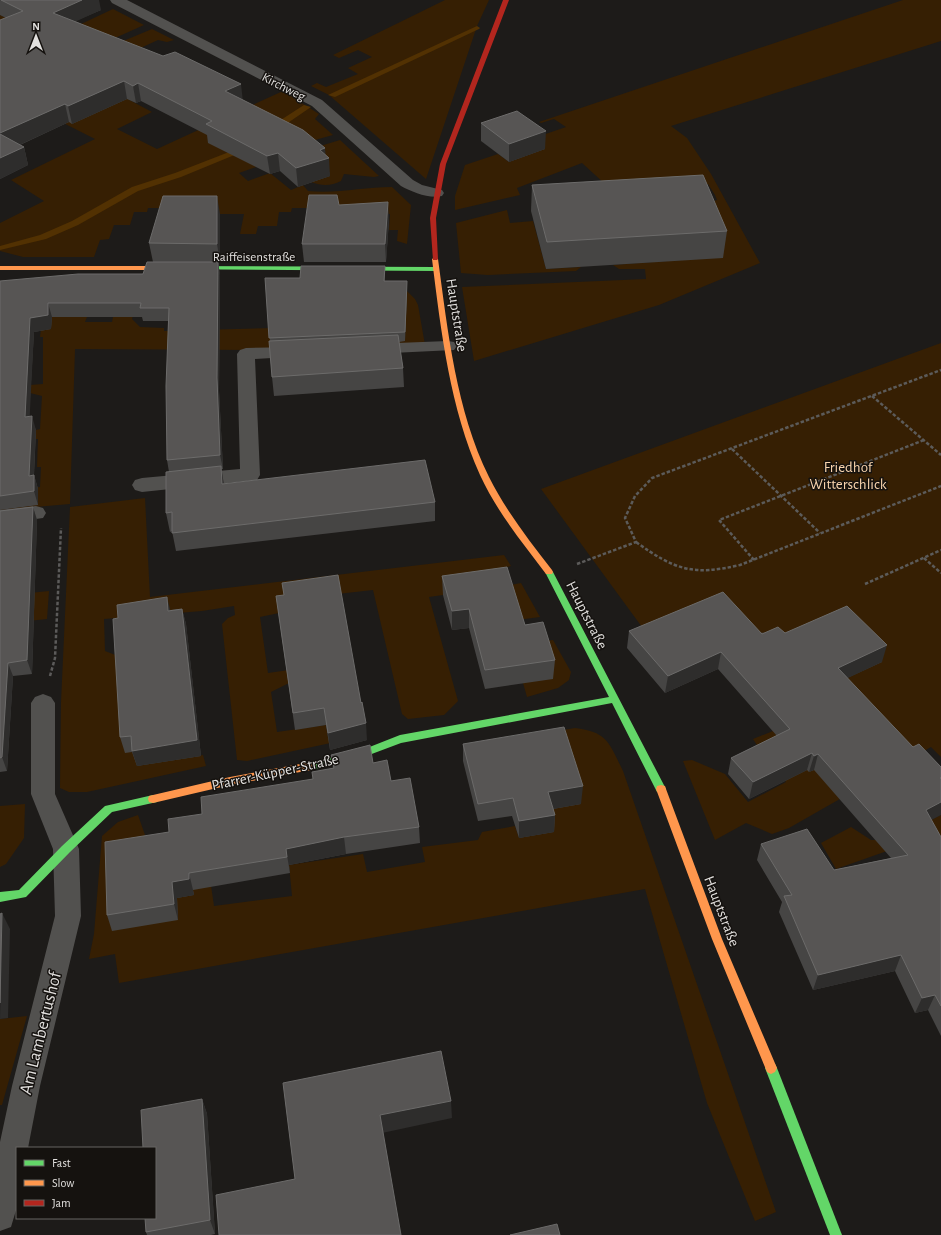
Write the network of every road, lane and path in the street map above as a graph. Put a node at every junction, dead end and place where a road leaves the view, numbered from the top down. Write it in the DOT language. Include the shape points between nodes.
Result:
graph roads {
  1 [pos="116,0"];
  2 [pos="506,0"];
  3 [pos="436,193"];
  4 [pos="0,268"];
  5 [pos="436,269"];
  6 [pos="448,346"];
  7 [pos="358,350"];
  8 [pos="320,351"];
  9 [pos="941,370"];
  10 [pos="872,396"];
  11 [pos="924,440"];
  12 [pos="732,449"];
  13 [pos="941,455"];
  14 [pos="142,485"];
  15 [pos="941,486"];
  16 [pos="780,496"];
  17 [pos="36,513"];
  18 [pos="0,516"];
  19 [pos="820,533"];
  20 [pos="636,542"];
  21 [pos="941,550"];
  22 [pos="924,558"];
  23 [pos="754,560"];
  24 [pos="941,573"];
  25 [pos="550,574"];
  26 [pos="865,584"];
  27 [pos="615,699"];
  28 [pos="43,703"];
  29 [pos="66,849"];
  30 [pos="0,897"];
  31 [pos="0,1216"];
  32 [pos="836,1235"];
  1 -- 3 [label="street, Kirchweg" via="317,103 408,183 416,188"];
  2 -- 3 [label="main road, Hauptstraße" via="456,125"];
  3 -- 5 [label="main road, Hauptstraße" via="433,218"];
  4 -- 5 [label="main road, Raiffeisenstraße"];
  5 -- 6 [label="main road, Hauptstraße"];
  6 -- 7 [label="street"];
  6 -- 25 [label="main road, Hauptstraße" via="458,396 472,445 499,502"];
  8 -- 14 [label="street" via="246,354 250,474"];
  9 -- 10 [label="path"];
  10 -- 11 [label="path"];
  10 -- 12 [label="path"];
  11 -- 13 [label="path"];
  11 -- 16 [label="path"];
  12 -- 16 [label="path"];
  12 -- 20 [label="path" via="652,478 636,492 625,518"];
  15 -- 19 [label="path"];
  16 -- 19 [label="path"];
  16 -- 23 [label="path" via="719,520"];
  17 -- 18 [label="street"];
  17 -- 28 [label="path" via="61,511 54,658"];
  19 -- 23 [label="path"];
  20 -- 23 [label="path" via="660,559 686,569 712,571"];
  20 -- 25 [label="path"];
  21 -- 22 [label="path"];
  22 -- 24 [label="path"];
  22 -- 26 [label="path"];
  25 -- 27 [label="main road, Hauptstraße"];
  27 -- 29 [label="main road, Pfarrer-Küpper-Straße" via="400,739 369,751 302,768 230,781 109,809"];
  27 -- 32 [label="main road, Hauptstraße" via="661,789 717,939"];
  28 -- 29 [label="street" via="43,794"];
  29 -- 30 [label="main road, Pfarrer-Küpper-Straße" via="22,894"];
  29 -- 31 [label="street, Am Lambertushof" via="68,916 26,1086"];
}
